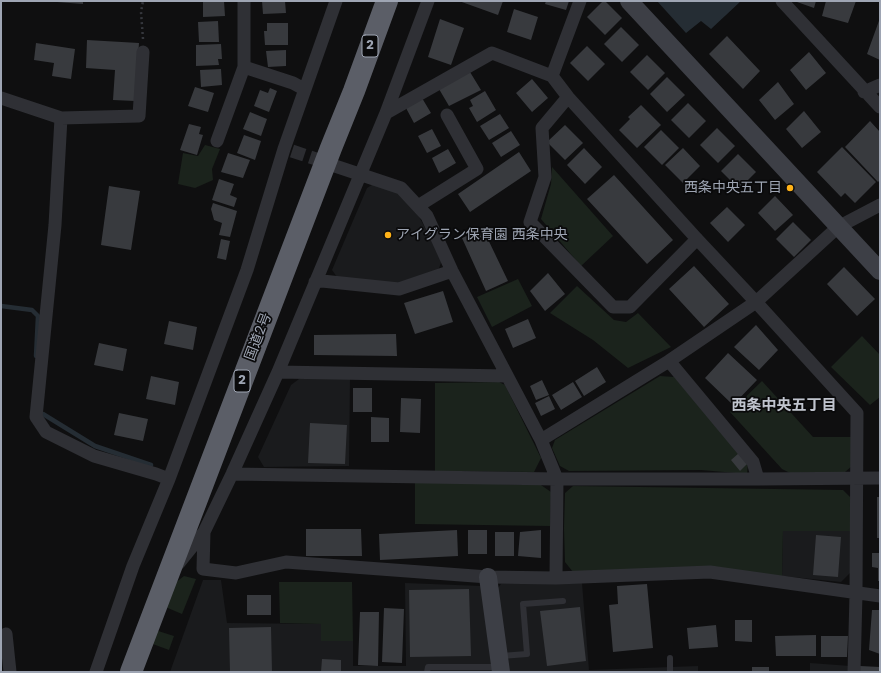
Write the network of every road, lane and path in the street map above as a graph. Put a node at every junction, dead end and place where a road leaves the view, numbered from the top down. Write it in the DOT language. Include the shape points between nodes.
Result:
graph roads {
  1 [pos="143,1"];
  2 [pos="244,1"];
  3 [pos="336,1"];
  4 [pos="375,1"];
  5 [pos="387,1"];
  6 [pos="397,1"];
  7 [pos="428,1"];
  8 [pos="580,1"];
  9 [pos="629,1"];
  10 [pos="782,1"];
  11 [pos="143,52"];
  12 [pos="244,67"];
  13 [pos="552,76"];
  14 [pos="880,85"];
  15 [pos="304,89"];
  16 [pos="354,91"];
  17 [pos="864,92"];
  18 [pos="568,97"];
  19 [pos="1,98"];
  20 [pos="880,108"];
  21 [pos="386,113"];
  22 [pos="447,115"];
  23 [pos="61,118"];
  24 [pos="217,141"];
  25 [pos="335,166"];
  26 [pos="360,174"];
  27 [pos="880,205"];
  28 [pos="418,206"];
  29 [pos="838,227"];
  30 [pos="697,239"];
  31 [pos="452,270"];
  32 [pos="880,271"];
  33 [pos="315,282"];
  34 [pos="756,302"];
  35 [pos="669,360"];
  36 [pos="278,372"];
  37 [pos="507,376"];
  38 [pos="541,440"];
  39 [pos="232,474"];
  40 [pos="857,478"];
  41 [pos="880,478"];
  42 [pos="169,479"];
  43 [pos="557,479"];
  44 [pos="758,479"];
  45 [pos="204,532"];
  46 [pos="167,577"];
  47 [pos="488,577"];
  48 [pos="556,578"];
  49 [pos="856,594"];
  50 [pos="880,596"];
  51 [pos="563,601"];
  52 [pos="6,634"];
  53 [pos="670,658"];
  54 [pos="500,665"];
  55 [pos="10,672"];
  56 [pos="96,672"];
  57 [pos="131,672"];
  58 [pos="428,672"];
  59 [pos="670,672"];
  60 [pos="854,672"];
  1 -- 11 [label="path"];
  2 -- 12 [label="street"];
  3 -- 15 [label="street"];
  4 -- 16 [label="highway"];
  5 -- 16 [label="highway, 国道2号 / 2"];
  6 -- 16 [label="highway"];
  7 -- 21 [label="street"];
  8 -- 13 [label="street"];
  9 -- 29 [label="street"];
  10 -- 17 [label="street"];
  11 -- 23 [label="street" via="140,116"];
  12 -- 15 [label="street"];
  12 -- 24 [label="street"];
  13 -- 18 [label="street"];
  13 -- 21 [label="street" via="492,53"];
  14 -- 17 [label="street"];
  15 -- 42 [label="street" via="288,150 248,270"];
  16 -- 46 [label="highway, 国道2号 / 2"];
  17 -- 20 [label="street"];
  18 -- 30 [label="street"];
  18 -- 30 [label="street" via="542,128 545,178 530,222 613,307 630,307"];
  19 -- 23 [label="street"];
  21 -- 26 [label="street"];
  22 -- 28 [label="street" via="477,169"];
  23 -- 42 [label="street" via="55,224 36,417 46,432 94,456"];
  25 -- 26 [label="street"];
  26 -- 28 [label="street" via="401,188"];
  26 -- 33 [label="street"];
  27 -- 29 [label="street"];
  28 -- 31 [label="street" via="427,216"];
  29 -- 32 [label="street"];
  29 -- 34 [label="street"];
  30 -- 34 [label="street"];
  31 -- 33 [label="street" via="399,289"];
  31 -- 37 [label="street"];
  33 -- 36 [label="street"];
  34 -- 35 [label="street"];
  34 -- 40 [label="street" via="856,413"];
  35 -- 38 [label="street"];
  35 -- 44 [label="street" via="753,462"];
  36 -- 37 [label="street"];
  36 -- 39 [label="street"];
  37 -- 38 [label="street"];
  38 -- 43 [label="street"];
  39 -- 43 [label="street"];
  39 -- 45 [label="street"];
  40 -- 41 [label="street"];
  40 -- 44 [label="street"];
  40 -- 49 [label="street"];
  42 -- 56 [label="street" via="133,566"];
  43 -- 44 [label="street"];
  43 -- 48 [label="street"];
  45 -- 46 [label="street"];
  45 -- 47 [label="street" via="204,569 236,573 286,562"];
  46 -- 57 [label="highway, 国道2号 / 2"];
  47 -- 48 [label="street"];
  47 -- 54 [label="street"];
  48 -- 49 [label="street" via="710,572"];
  49 -- 50 [label="street"];
  49 -- 60 [label="street"];
  51 -- 54 [label="lane" via="523,604 527,654"];
  52 -- 55 [label="street"];
  53 -- 59 [label="lane"];
  54 -- 58 [label="lane" via="428,667"];
}
